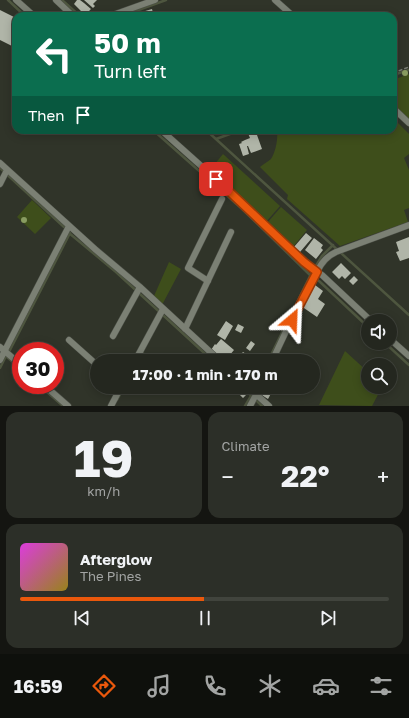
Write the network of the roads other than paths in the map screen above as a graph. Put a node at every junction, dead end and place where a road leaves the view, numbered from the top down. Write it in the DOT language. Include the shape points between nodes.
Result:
graph roads {
  1 [pos="16,0"];
  2 [pos="56,0"];
  3 [pos="155,0"];
  4 [pos="275,0"];
  5 [pos="30,12"];
  6 [pos="69,12"];
  7 [pos="121,12"];
  8 [pos="288,12"];
  9 [pos="397,112"];
  10 [pos="409,123"];
  11 [pos="165,134"];
  12 [pos="0,163"];
  13 [pos="6,172"];
  14 [pos="0,184"];
  15 [pos="222,199"];
  16 [pos="409,225"];
  17 [pos="69,226"];
  18 [pos="231,232"];
  19 [pos="314,273"];
  20 [pos="208,281"];
  21 [pos="138,290"];
  22 [pos="161,312"];
  23 [pos="364,314"];
  24 [pos="185,329"];
  25 [pos="113,336"];
  26 [pos="69,340"];
  27 [pos="397,345"];
  28 [pos="2,353"];
  29 [pos="139,354"];
  30 [pos="212,354"];
  31 [pos="275,354"];
  32 [pos="409,356"];
  33 [pos="12,359"];
  34 [pos="90,359"];
  35 [pos="54,394"];
  36 [pos="117,394"];
  37 [pos="252,395"];
  38 [pos="68,406"];
  39 [pos="111,406"];
  40 [pos="269,406"];
  1 -- 5 [label="street"];
  2 -- 6 [label="street"];
  3 -- 7 [label="street"];
  4 -- 8 [label="street"];
  9 -- 10 [label="street"];
  11 -- 19 [label="street"];
  12 -- 13 [label="street"];
  13 -- 14 [label="street"];
  13 -- 17 [label="street"];
  15 -- 20 [label="street" via="188,268"];
  16 -- 19 [label="street" via="330,255"];
  17 -- 21 [label="street"];
  17 -- 28 [label="street"];
  18 -- 20 [label="street"];
  19 -- 23 [label="street" via="322,275"];
  19 -- 31 [label="street"];
  20 -- 24 [label="street"];
  21 -- 22 [label="street"];
  21 -- 25 [label="street"];
  22 -- 24 [label="street"];
  22 -- 29 [label="street"];
  24 -- 30 [label="street"];
  26 -- 34 [label="street"];
  27 -- 32 [label="street"];
  28 -- 33 [label="street"];
  35 -- 38 [label="street"];
  36 -- 39 [label="street"];
  37 -- 40 [label="street"];
}
